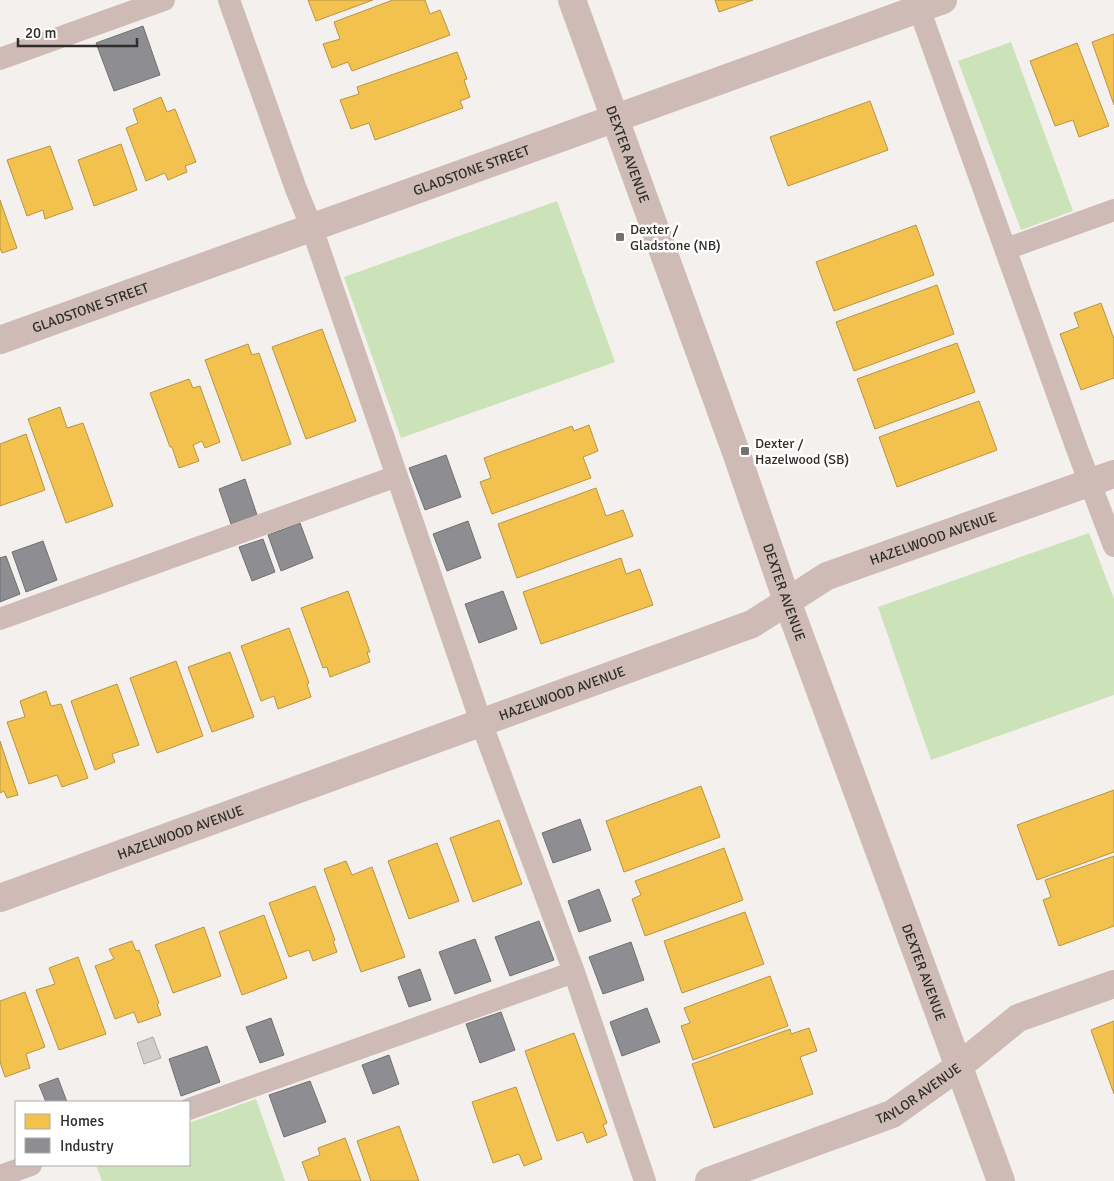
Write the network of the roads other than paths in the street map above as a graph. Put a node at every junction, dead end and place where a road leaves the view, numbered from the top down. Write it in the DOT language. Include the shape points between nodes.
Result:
graph roads {
  1 [pos="164,0"];
  2 [pos="229,0"];
  3 [pos="572,0"];
  4 [pos="926,3"];
  5 [pos="0,59"];
  6 [pos="615,119"];
  7 [pos="1114,210"];
  8 [pos="312,228"];
  9 [pos="1006,249"];
  10 [pos="0,340"];
  11 [pos="396,476"];
  12 [pos="1102,478"];
  13 [pos="1114,546"];
  14 [pos="787,601"];
  15 [pos="0,620"];
  16 [pos="481,722"];
  17 [pos="0,898"];
  18 [pos="574,972"];
  19 [pos="1114,984"];
  20 [pos="958,1067"];
  21 [pos="190,1109"];
  22 [pos="28,1166"];
  23 [pos="0,1176"];
  24 [pos="645,1181"];
  25 [pos="709,1181"];
  26 [pos="1001,1181"];
  1 -- 5 [label="lane"];
  2 -- 8 [label="lane"];
  3 -- 6 [label="street, DEXTER AVENUE"];
  4 -- 6 [label="street, GLADSTONE STREET"];
  4 -- 9 [label="lane"];
  6 -- 8 [label="street, GLADSTONE STREET"];
  6 -- 14 [label="street, DEXTER AVENUE"];
  7 -- 9 [label="lane"];
  8 -- 10 [label="street, GLADSTONE STREET"];
  8 -- 11 [label="lane"];
  9 -- 12 [label="lane"];
  11 -- 15 [label="lane"];
  11 -- 16 [label="lane"];
  12 -- 13 [label="lane"];
  12 -- 14 [label="street, HAZELWOOD AVENUE" via="842,570"];
  14 -- 16 [label="street, HAZELWOOD AVENUE" via="752,624"];
  14 -- 20 [label="street, DEXTER AVENUE"];
  16 -- 17 [label="street, HAZELWOOD AVENUE"];
  16 -- 18 [label="lane"];
  18 -- 21 [label="lane"];
  18 -- 24 [label="lane"];
  19 -- 20 [label="street, TAYLOR AVENUE" via="1018,1018"];
  20 -- 25 [label="street, TAYLOR AVENUE" via="892,1114"];
  20 -- 26 [label="street, DEXTER AVENUE"];
  22 -- 23 [label="lane"];
}
